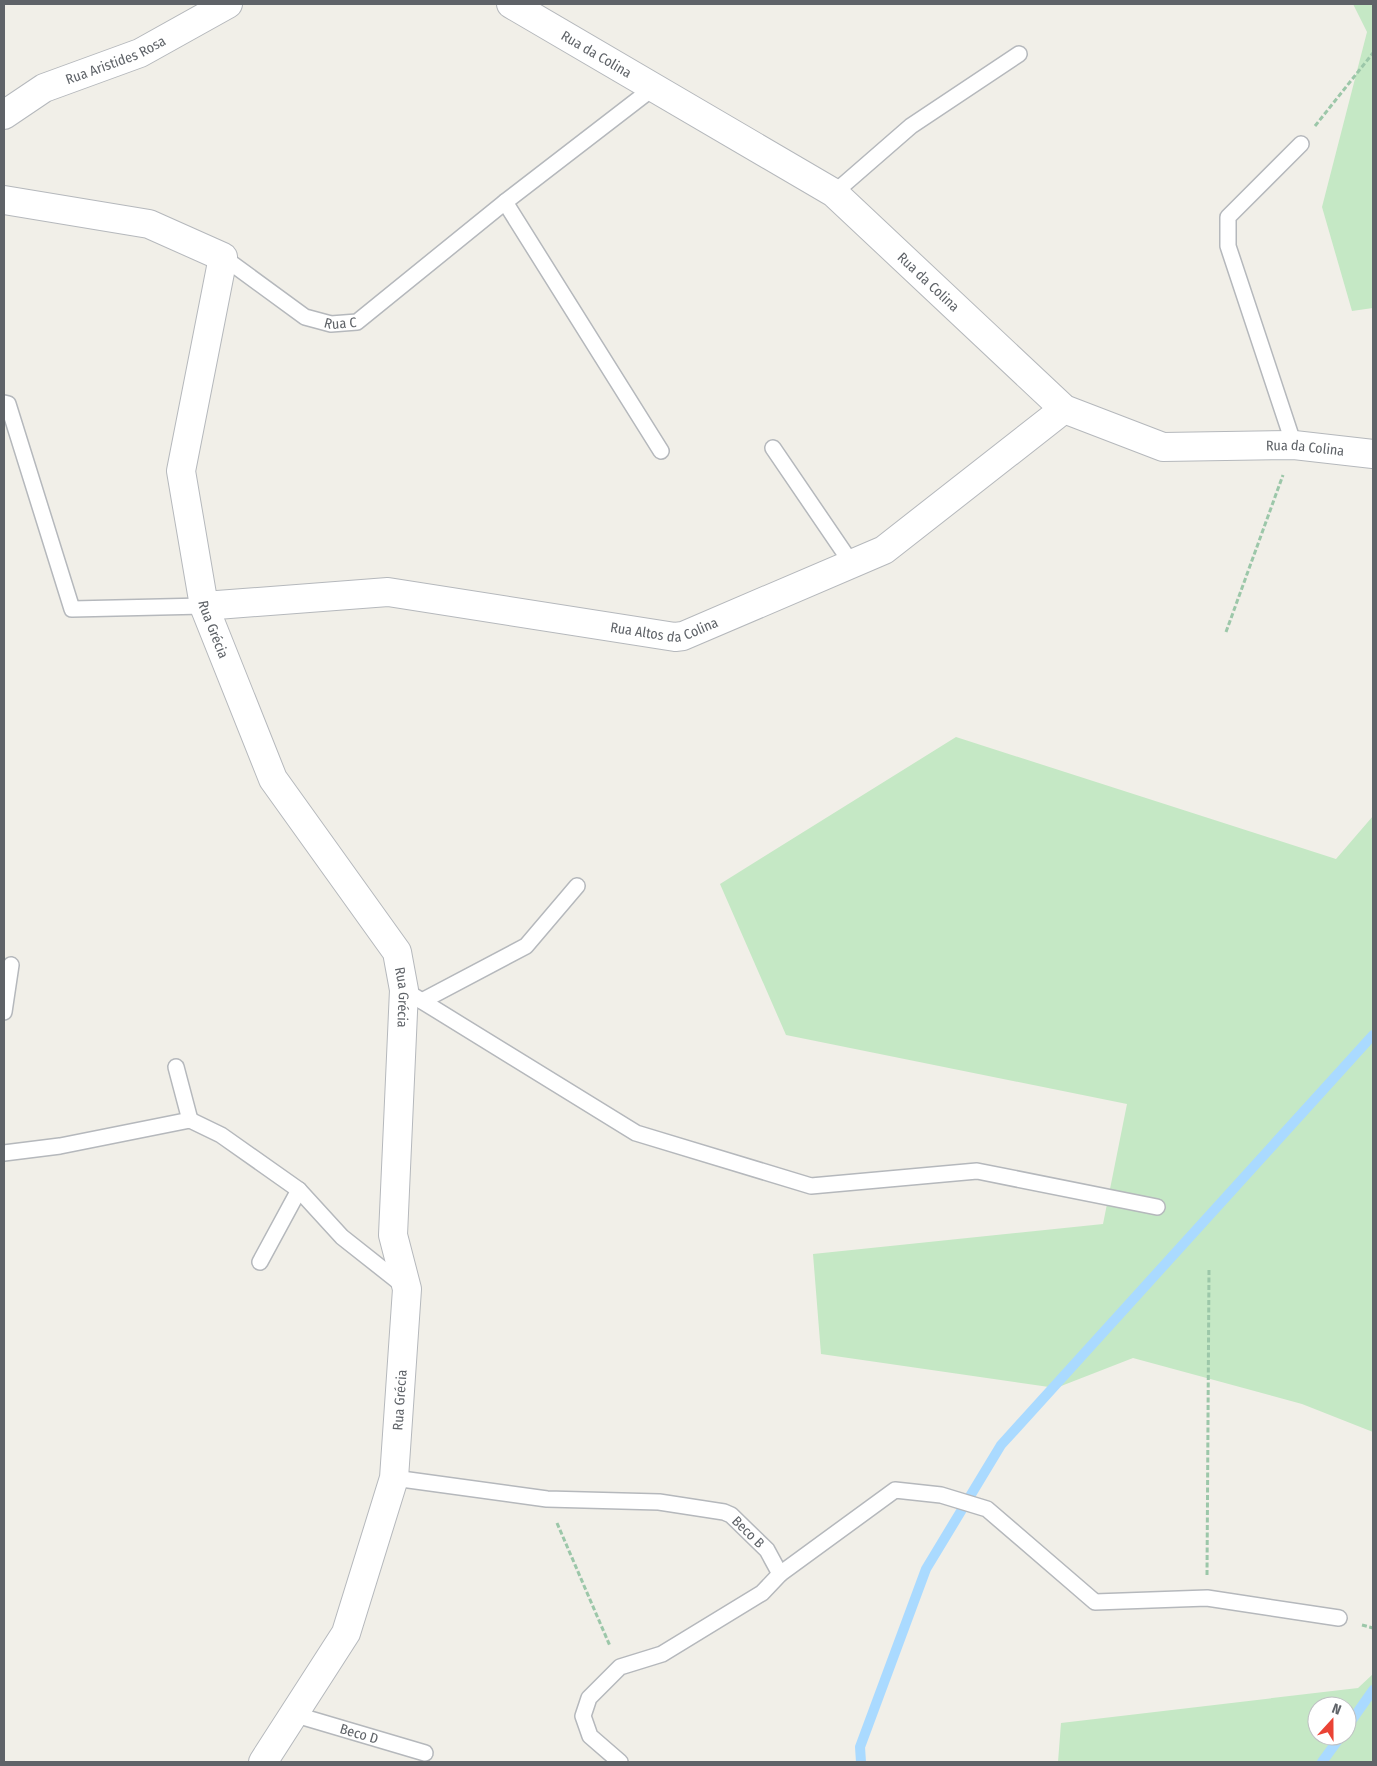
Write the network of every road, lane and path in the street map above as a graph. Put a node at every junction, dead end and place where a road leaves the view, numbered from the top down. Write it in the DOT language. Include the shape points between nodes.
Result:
graph roads {
  1 [pos="228,4"];
  2 [pos="511,4"];
  3 [pos="1373,53"];
  4 [pos="1019,54"];
  5 [pos="653,88"];
  6 [pos="4,115"];
  7 [pos="1301,144"];
  8 [pos="834,193"];
  9 [pos="4,200"];
  10 [pos="505,202"];
  11 [pos="223,257"];
  12 [pos="4,403"];
  13 [pos="1064,409"];
  14 [pos="1294,445"];
  15 [pos="773,448"];
  16 [pos="661,451"];
  17 [pos="1373,454"];
  18 [pos="852,564"];
  19 [pos="204,606"];
  20 [pos="1226,632"];
  21 [pos="577,886"];
  22 [pos="11,965"];
  23 [pos="413,996"];
  24 [pos="4,1012"];
  25 [pos="176,1066"];
  26 [pos="190,1120"];
  27 [pos="4,1153"];
  28 [pos="299,1190"];
  29 [pos="1157,1207"];
  30 [pos="260,1262"];
  31 [pos="1209,1268"];
  32 [pos="407,1288"];
  33 [pos="394,1478"];
  34 [pos="547,1499"];
  35 [pos="780,1574"];
  36 [pos="1207,1598"];
  37 [pos="1339,1618"];
  38 [pos="620,1667"];
  39 [pos="293,1714"];
  40 [pos="425,1753"];
  41 [pos="263,1762"];
  42 [pos="620,1762"];
  1 -- 6 [label="street, Rua Aristides Rosa" via="140,53 44,88"];
  2 -- 5 [label="street, Rua da Colina"];
  3 -- 7 [label="path"];
  4 -- 8 [label="lane" via="911,126"];
  5 -- 8 [label="street, Rua da Colina"];
  5 -- 10 [label="lane, Rua C"];
  7 -- 14 [label="lane" via="1228,218 1228,246"];
  8 -- 13 [label="street, Rua da Colina"];
  9 -- 11 [label="street, Rua C" via="149,224"];
  10 -- 11 [label="lane, Rua C" via="357,322 332,324 305,317"];
  10 -- 16 [label="lane"];
  11 -- 19 [label="street, Rua Grécia" via="181,471"];
  12 -- 19 [label="lane" via="8,404 72,608"];
  13 -- 14 [label="street, Rua da Colina" via="1162,447"];
  13 -- 18 [label="street, Rua Altos da Colina" via="884,550"];
  14 -- 17 [label="street, Rua da Colina"];
  14 -- 20 [label="path"];
  15 -- 18 [label="lane"];
  18 -- 19 [label="street, Rua Altos da Colina" via="680,637 388,592"];
  19 -- 23 [label="street, Rua Grécia" via="273,779 397,952"];
  21 -- 23 [label="lane" via="526,946"];
  22 -- 24 [label="lane"];
  23 -- 29 [label="lane" via="636,1134 811,1186 977,1171"];
  23 -- 32 [label="street, Rua Grécia" via="393,1236"];
  25 -- 26 [label="lane"];
  26 -- 27 [label="lane" via="60,1146"];
  26 -- 28 [label="lane" via="221,1135"];
  28 -- 30 [label="lane"];
  28 -- 32 [label="lane" via="342,1237"];
  31 -- 36 [label="path"];
  32 -- 33 [label="street, Rua Grécia"];
  33 -- 34 [label="lane, Beco B"];
  33 -- 39 [label="street, Rua Grécia" via="346,1633"];
  34 -- 35 [label="lane, Beco B" via="659,1502 728,1513 767,1550"];
  34 -- 38 [label="path"];
  35 -- 36 [label="lane" via="895,1490 941,1495 987,1509 1095,1602"];
  35 -- 38 [label="lane" via="762,1593 662,1654"];
  36 -- 37 [label="lane"];
  38 -- 42 [label="lane" via="589,1698 583,1716 590,1736"];
  39 -- 40 [label="lane, Beco D"];
  39 -- 41 [label="street, Rua Grécia"];
}
